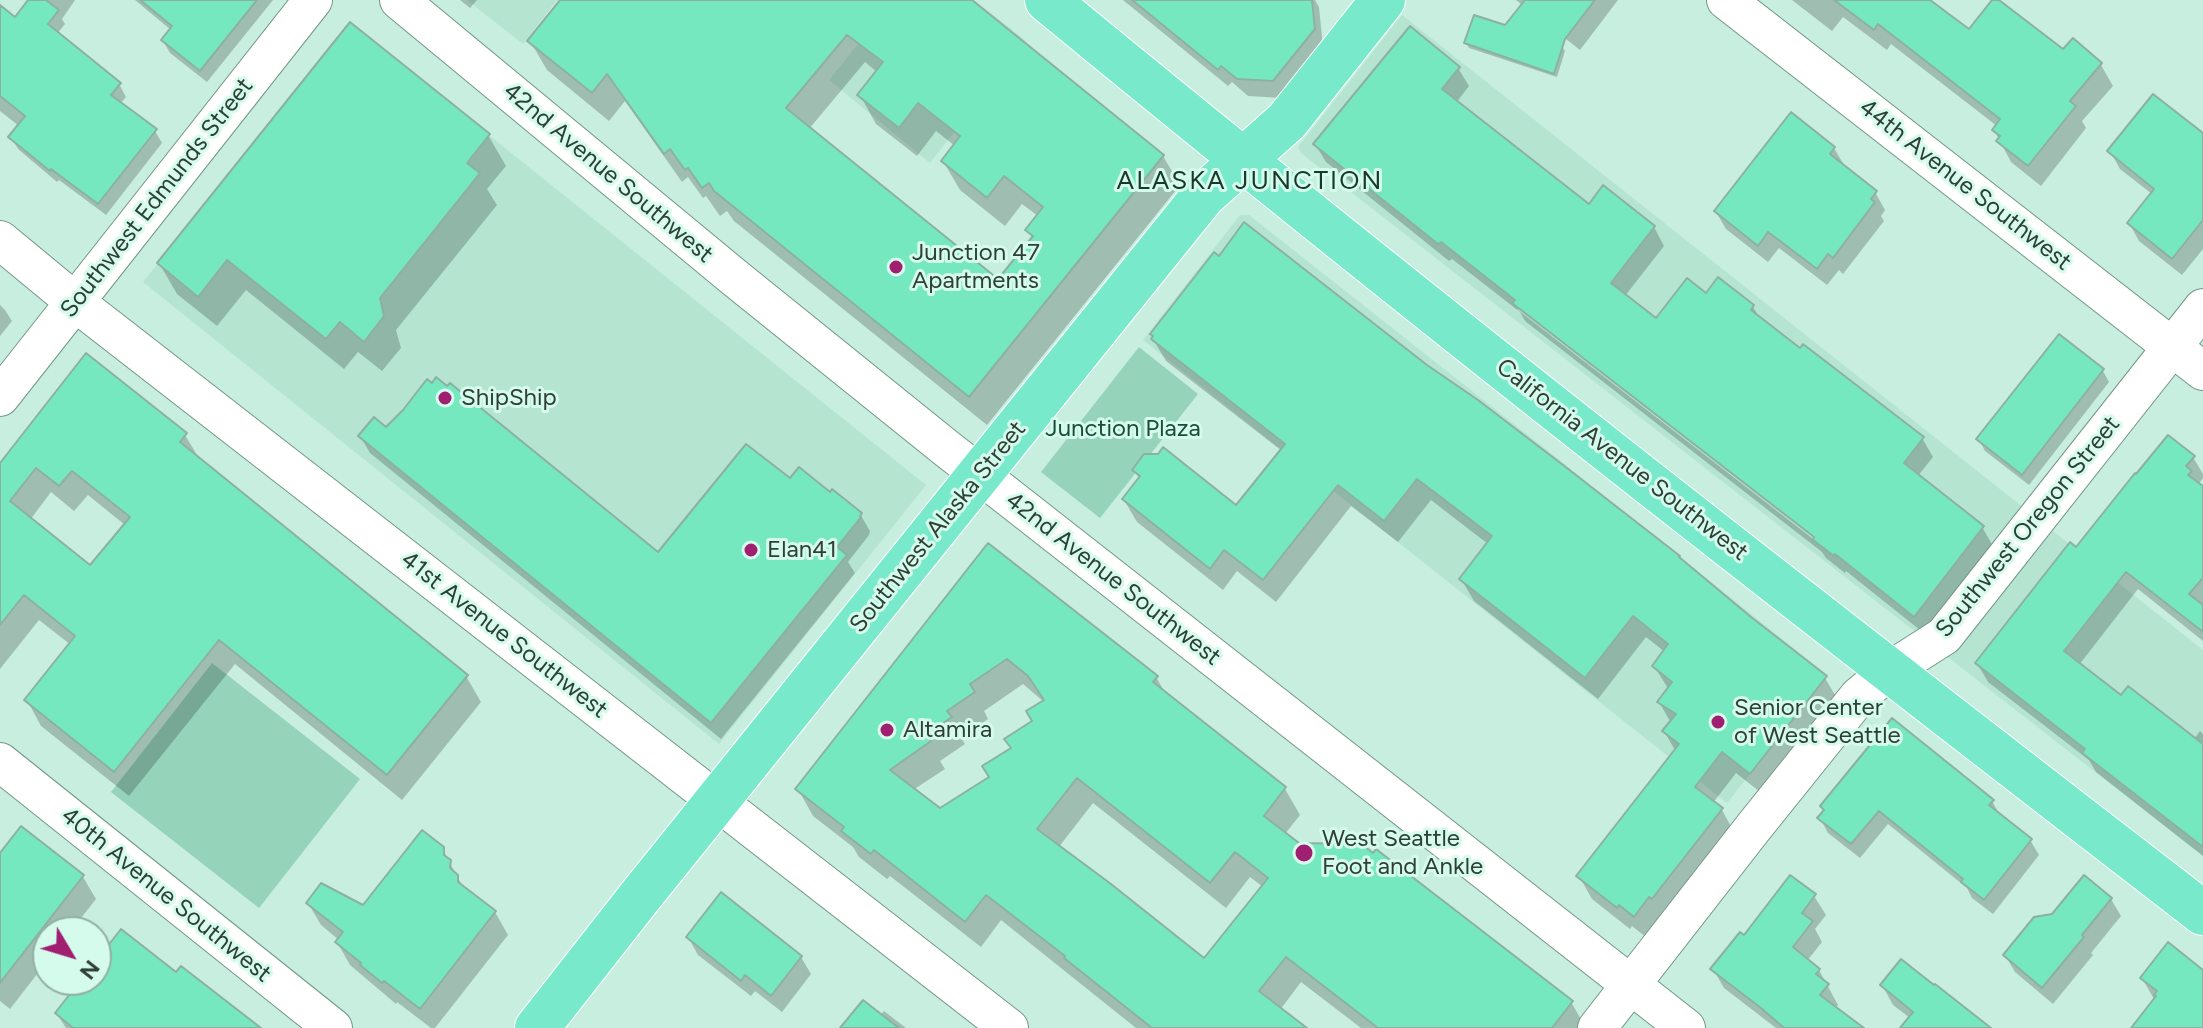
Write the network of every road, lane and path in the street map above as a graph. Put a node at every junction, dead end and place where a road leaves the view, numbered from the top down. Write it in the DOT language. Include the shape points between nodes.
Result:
graph roads {
  1 [pos="313,0"];
  2 [pos="399,0"];
  3 [pos="1047,0"];
  4 [pos="1383,0"];
  5 [pos="1726,0"];
  6 [pos="1242,160"];
  7 [pos="0,240"];
  8 [pos="75,302"];
  9 [pos="2203,308"];
  10 [pos="2173,346"];
  11 [pos="2203,371"];
  12 [pos="0,397"];
  13 [pos="980,475"];
  14 [pos="1889,671"];
  15 [pos="0,762"];
  16 [pos="718,802"];
  17 [pos="2203,913"];
  18 [pos="1631,985"];
  19 [pos="333,1028"];
  20 [pos="537,1028"];
  21 [pos="1009,1028"];
  22 [pos="1597,1028"];
  23 [pos="1686,1028"];
  1 -- 8 [label="street, Southwest Edmunds Street"];
  2 -- 13 [label="street, 42nd Avenue Southwest"];
  3 -- 6 [label="main road, California Avenue Southwest"];
  4 -- 6 [label="main road, Southwest Alaska Street" via="1287,121"];
  5 -- 10 [label="street, 44th Avenue Southwest"];
  6 -- 13 [label="main road, Southwest Alaska Street" via="1204,195"];
  6 -- 14 [label="main road, California Avenue Southwest"];
  7 -- 8 [label="street, 41st Avenue Southwest"];
  8 -- 12 [label="street, Southwest Edmunds Street"];
  8 -- 16 [label="street, 41st Avenue Southwest"];
  9 -- 10 [label="street, Southwest Oregon Street"];
  10 -- 11 [label="street, 44th Avenue Southwest"];
  10 -- 14 [label="street, Southwest Oregon Street" via="1944,636"];
  13 -- 16 [label="main road, Southwest Alaska Street"];
  13 -- 18 [label="street, 42nd Avenue Southwest"];
  14 -- 17 [label="main road, California Avenue Southwest"];
  14 -- 18 [label="street, Southwest Oregon Street" via="1859,696"];
  15 -- 19 [label="street, 40th Avenue Southwest"];
  16 -- 20 [label="main road, Southwest Alaska Street"];
  16 -- 21 [label="street, 41st Avenue Southwest"];
  18 -- 22 [label="street, Southwest Oregon Street"];
  18 -- 23 [label="street, 42nd Avenue Southwest"];
}
